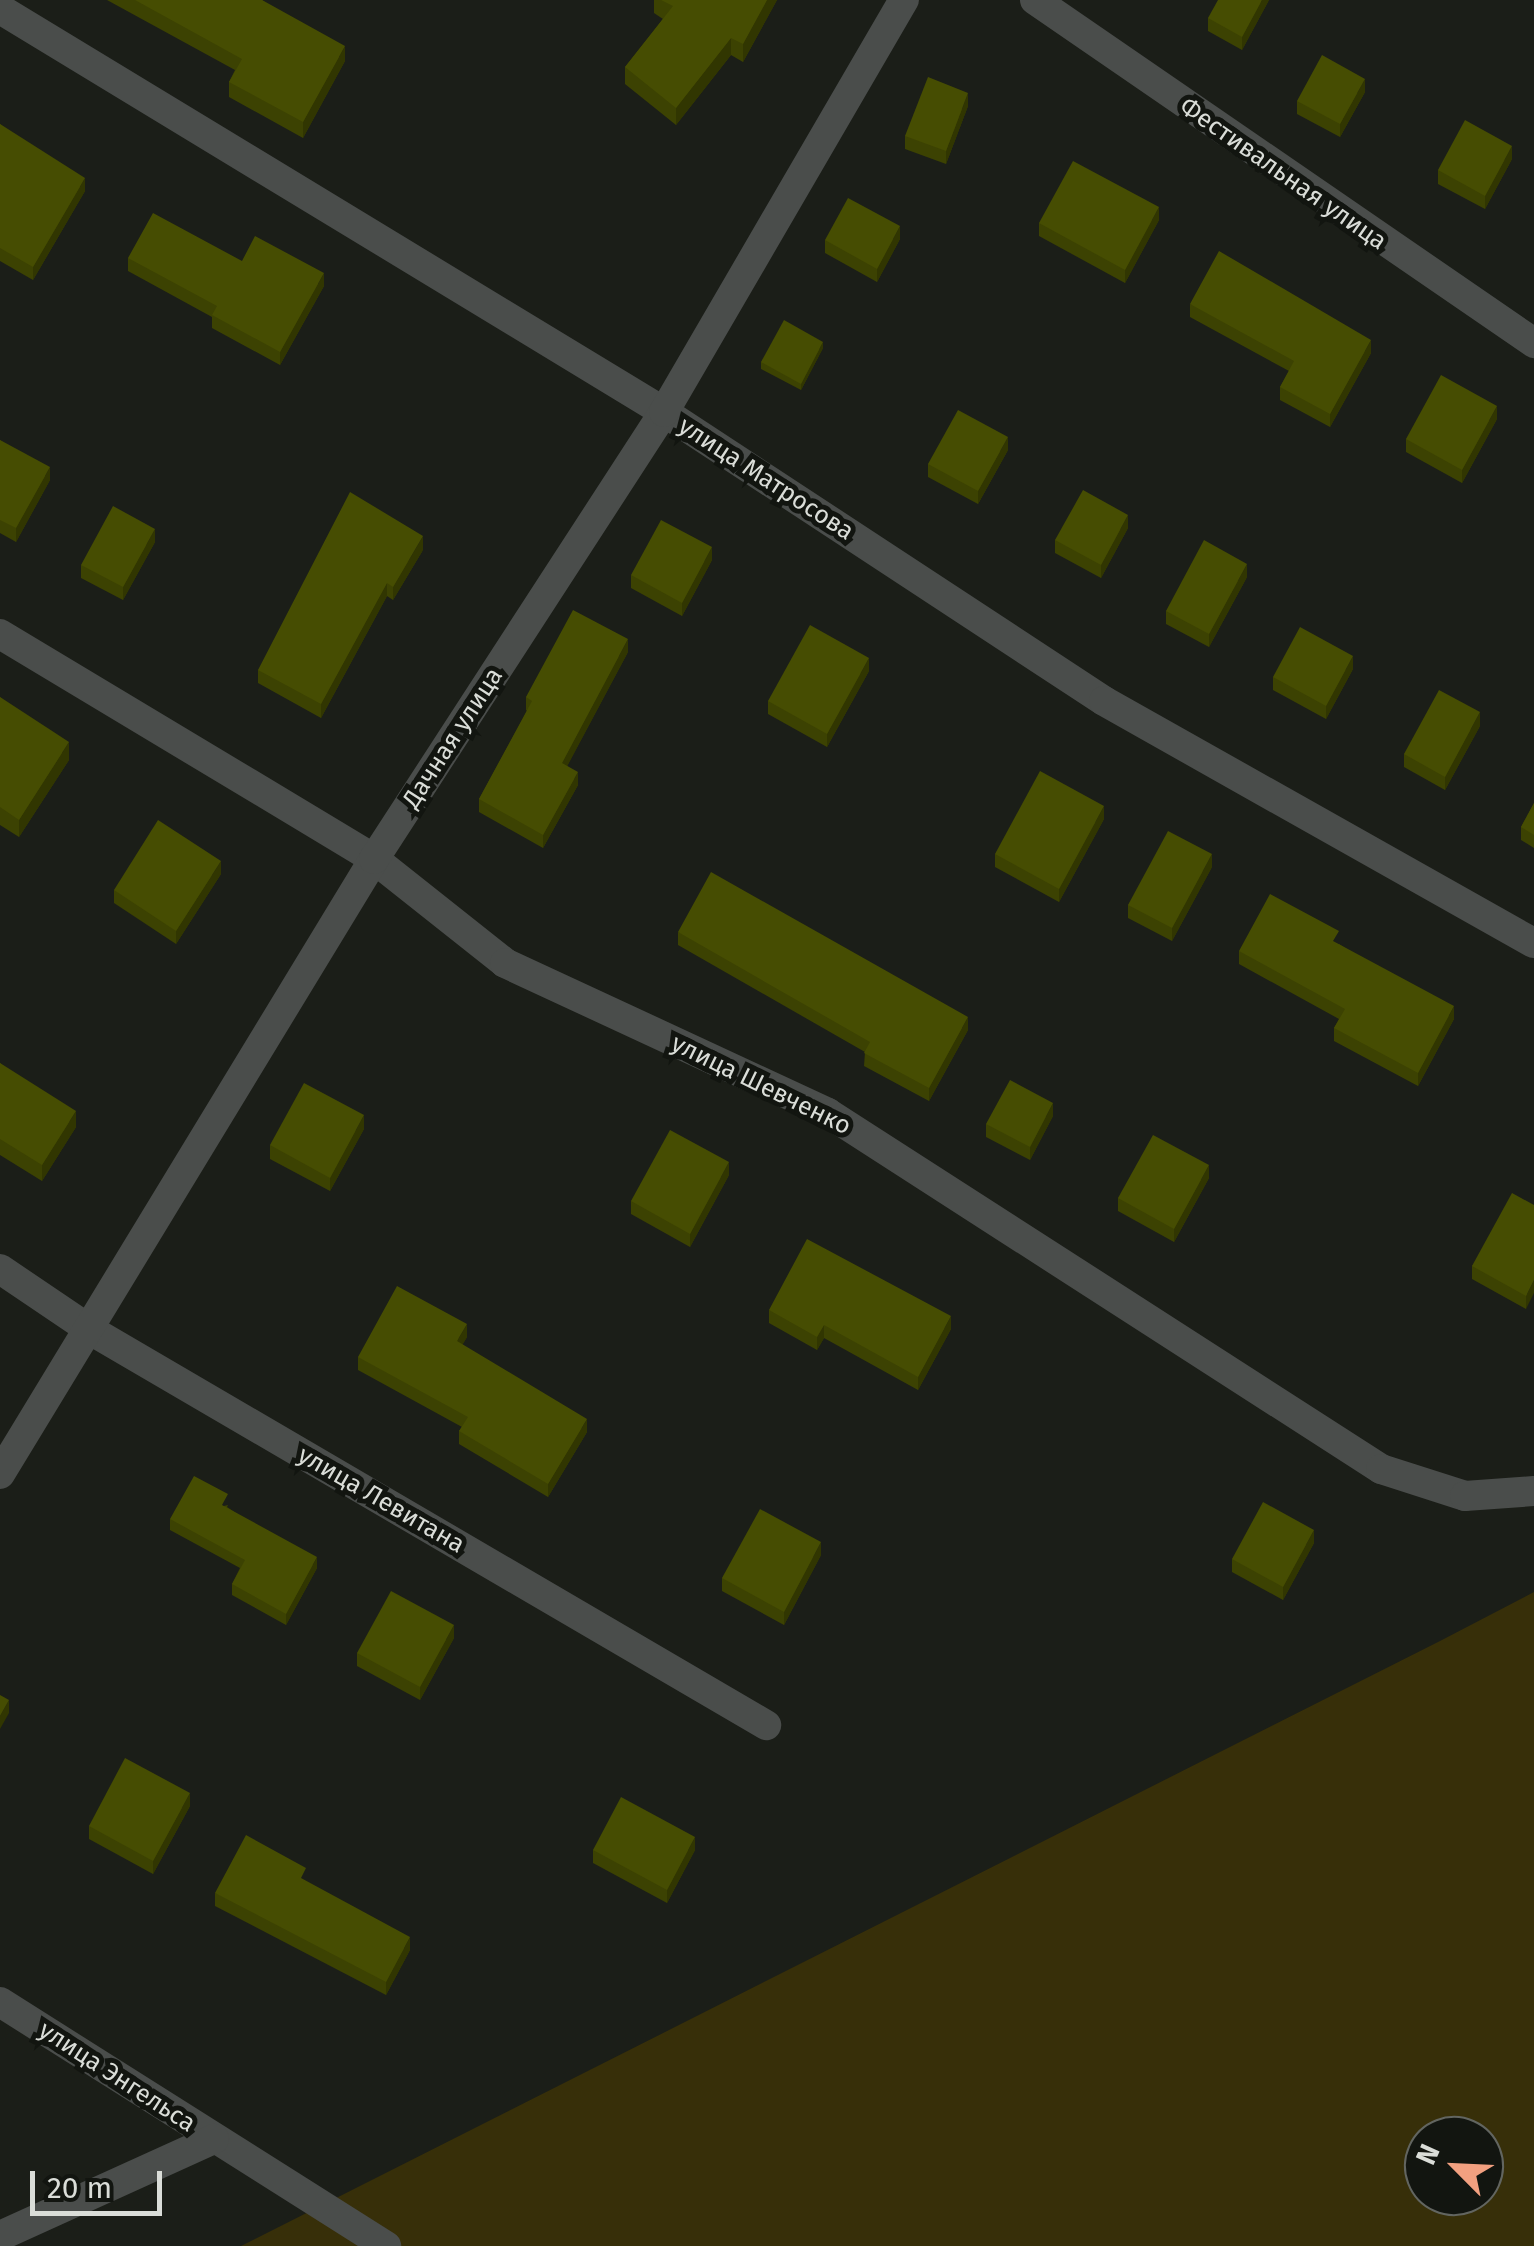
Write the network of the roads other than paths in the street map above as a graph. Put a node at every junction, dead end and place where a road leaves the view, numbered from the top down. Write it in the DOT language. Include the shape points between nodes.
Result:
graph roads {
  1 [pos="904,0"];
  2 [pos="1035,0"];
  3 [pos="0,9"];
  4 [pos="1534,343"];
  5 [pos="664,412"];
  6 [pos="0,634"];
  7 [pos="374,859"];
  8 [pos="1534,944"];
  9 [pos="0,1269"];
  10 [pos="92,1331"];
  11 [pos="0,1474"];
  12 [pos="1534,1491"];
  13 [pos="766,1725"];
  14 [pos="0,2002"];
  15 [pos="214,2139"];
  16 [pos="0,2236"];
  17 [pos="386,2246"];
  1 -- 5 [label="street, Дачная улица"];
  2 -- 4 [label="street, Фестивальная улица"];
  3 -- 5 [label="street, улица Матросова"];
  5 -- 7 [label="street, Дачная улица"];
  5 -- 8 [label="street, улица Матросова" via="1104,701"];
  6 -- 7 [label="street, улица Шевченко"];
  7 -- 10 [label="street, Дачная улица"];
  7 -- 12 [label="street, улица Шевченко" via="505,963 828,1113 1381,1469 1465,1496"];
  9 -- 10 [label="street, улица Левитана"];
  10 -- 11 [label="street, Дачная улица"];
  10 -- 13 [label="street, улица Левитана"];
  14 -- 15 [label="street, улица Энгельса"];
  15 -- 16 [label="street"];
  15 -- 17 [label="street, улица Энгельса"];
}
